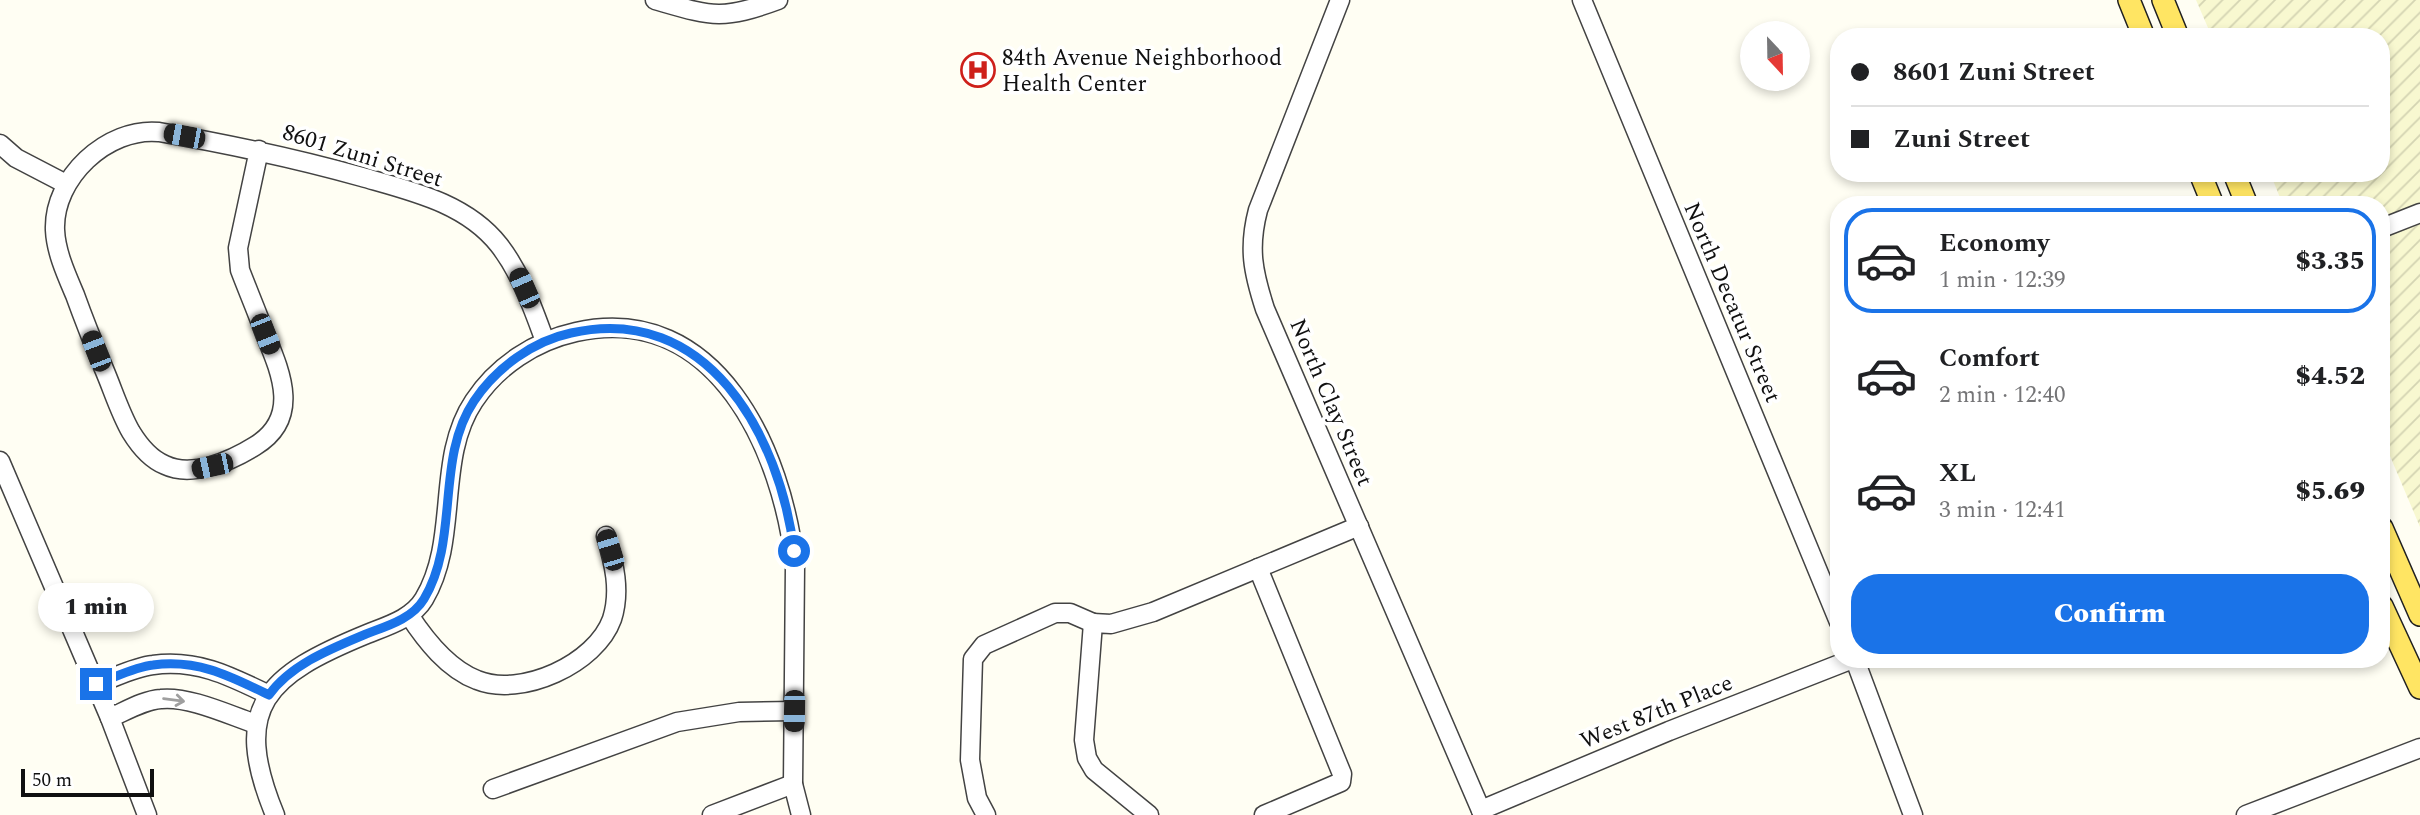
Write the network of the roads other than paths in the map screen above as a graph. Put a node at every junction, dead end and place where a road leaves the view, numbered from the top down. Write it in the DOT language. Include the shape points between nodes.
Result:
graph roads {
  1 [pos="654,0"];
  2 [pos="778,0"];
  3 [pos="1340,0"];
  4 [pos="1582,0"];
  5 [pos="2129,0"];
  6 [pos="2163,0"];
  7 [pos="2140,28"];
  8 [pos="2174,28"];
  9 [pos="0,145"];
  10 [pos="259,150"];
  11 [pos="66,184"];
  12 [pos="2420,213"];
  13 [pos="2390,226"];
  14 [pos="545,341"];
  15 [pos="0,461"];
  16 [pos="1359,526"];
  17 [pos="606,536"];
  18 [pos="2390,546"];
  19 [pos="1258,568"];
  20 [pos="1830,600"];
  21 [pos="409,615"];
  22 [pos="2420,615"];
  23 [pos="2390,623"];
  24 [pos="1093,624"];
  25 [pos="1831,668"];
  26 [pos="1855,668"];
  27 [pos="96,684"];
  28 [pos="2420,688"];
  29 [pos="269,695"];
  30 [pos="794,711"];
  31 [pos="110,718"];
  32 [pos="256,724"];
  33 [pos="2420,748"];
  34 [pos="793,784"];
  35 [pos="493,789"];
  36 [pos="1482,813"];
  37 [pos="147,815"];
  38 [pos="275,815"];
  39 [pos="712,815"];
  40 [pos="801,815"];
  41 [pos="986,815"];
  42 [pos="1149,815"];
  43 [pos="1264,815"];
  44 [pos="1913,815"];
  45 [pos="2246,815"];
  1 -- 2 [label="street" via="719,15"];
  3 -- 16 [label="street, North Clay Street" via="1258,210 1251,244 1265,309"];
  4 -- 20 [label="street, North Decatur Street"];
  5 -- 7 [label="main road"];
  6 -- 8 [label="main road"];
  9 -- 11 [label="street"];
  10 -- 11 [label="street, 8601 Zuni Street" via="148,131 97,152"];
  10 -- 11 [label="street, 8601 Zuni Street" via="238,260 284,383 284,406 276,426 258,444 196,469 163,465 138,443 125,421 57,245 57,213"];
  10 -- 14 [label="street, 8601 Zuni Street" via="402,189 458,211 499,244 516,270"];
  12 -- 13 [label="street"];
  14 -- 21 [label="street" via="486,383 462,423 435,574 423,600"];
  14 -- 30 [label="street" via="601,328 655,335 710,365 744,407 778,483 792,535"];
  15 -- 27 [label="street"];
  16 -- 19 [label="street"];
  16 -- 36 [label="street, North Clay Street"];
  17 -- 21 [label="street" via="616,577 611,620 603,636 581,658 554,673 513,685 474,679 446,661"];
  18 -- 22 [label="main road"];
  19 -- 24 [label="street" via="1153,612 1111,624"];
  19 -- 43 [label="street" via="1342,774 1341,782"];
  21 -- 29 [label="street" via="304,664"];
  23 -- 28 [label="main road"];
  24 -- 41 [label="street" via="1070,613 1055,613 984,645 973,659 970,760 977,798"];
  24 -- 42 [label="street" via="1084,740 1087,758 1094,770"];
  25 -- 36 [label="street, West 87th Place" via="1669,731"];
  26 -- 44 [label="street"];
  27 -- 29 [label="street" via="151,665 188,663"];
  27 -- 31 [label="street"];
  29 -- 32 [label="street"];
  30 -- 34 [label="street"];
  30 -- 35 [label="street" via="739,712 677,722"];
  31 -- 32 [label="street, one-way" via="148,702 176,699"];
  31 -- 37 [label="street"];
  32 -- 38 [label="street" via="258,769"];
  33 -- 45 [label="street"];
  34 -- 39 [label="street"];
  34 -- 40 [label="street"];
}
